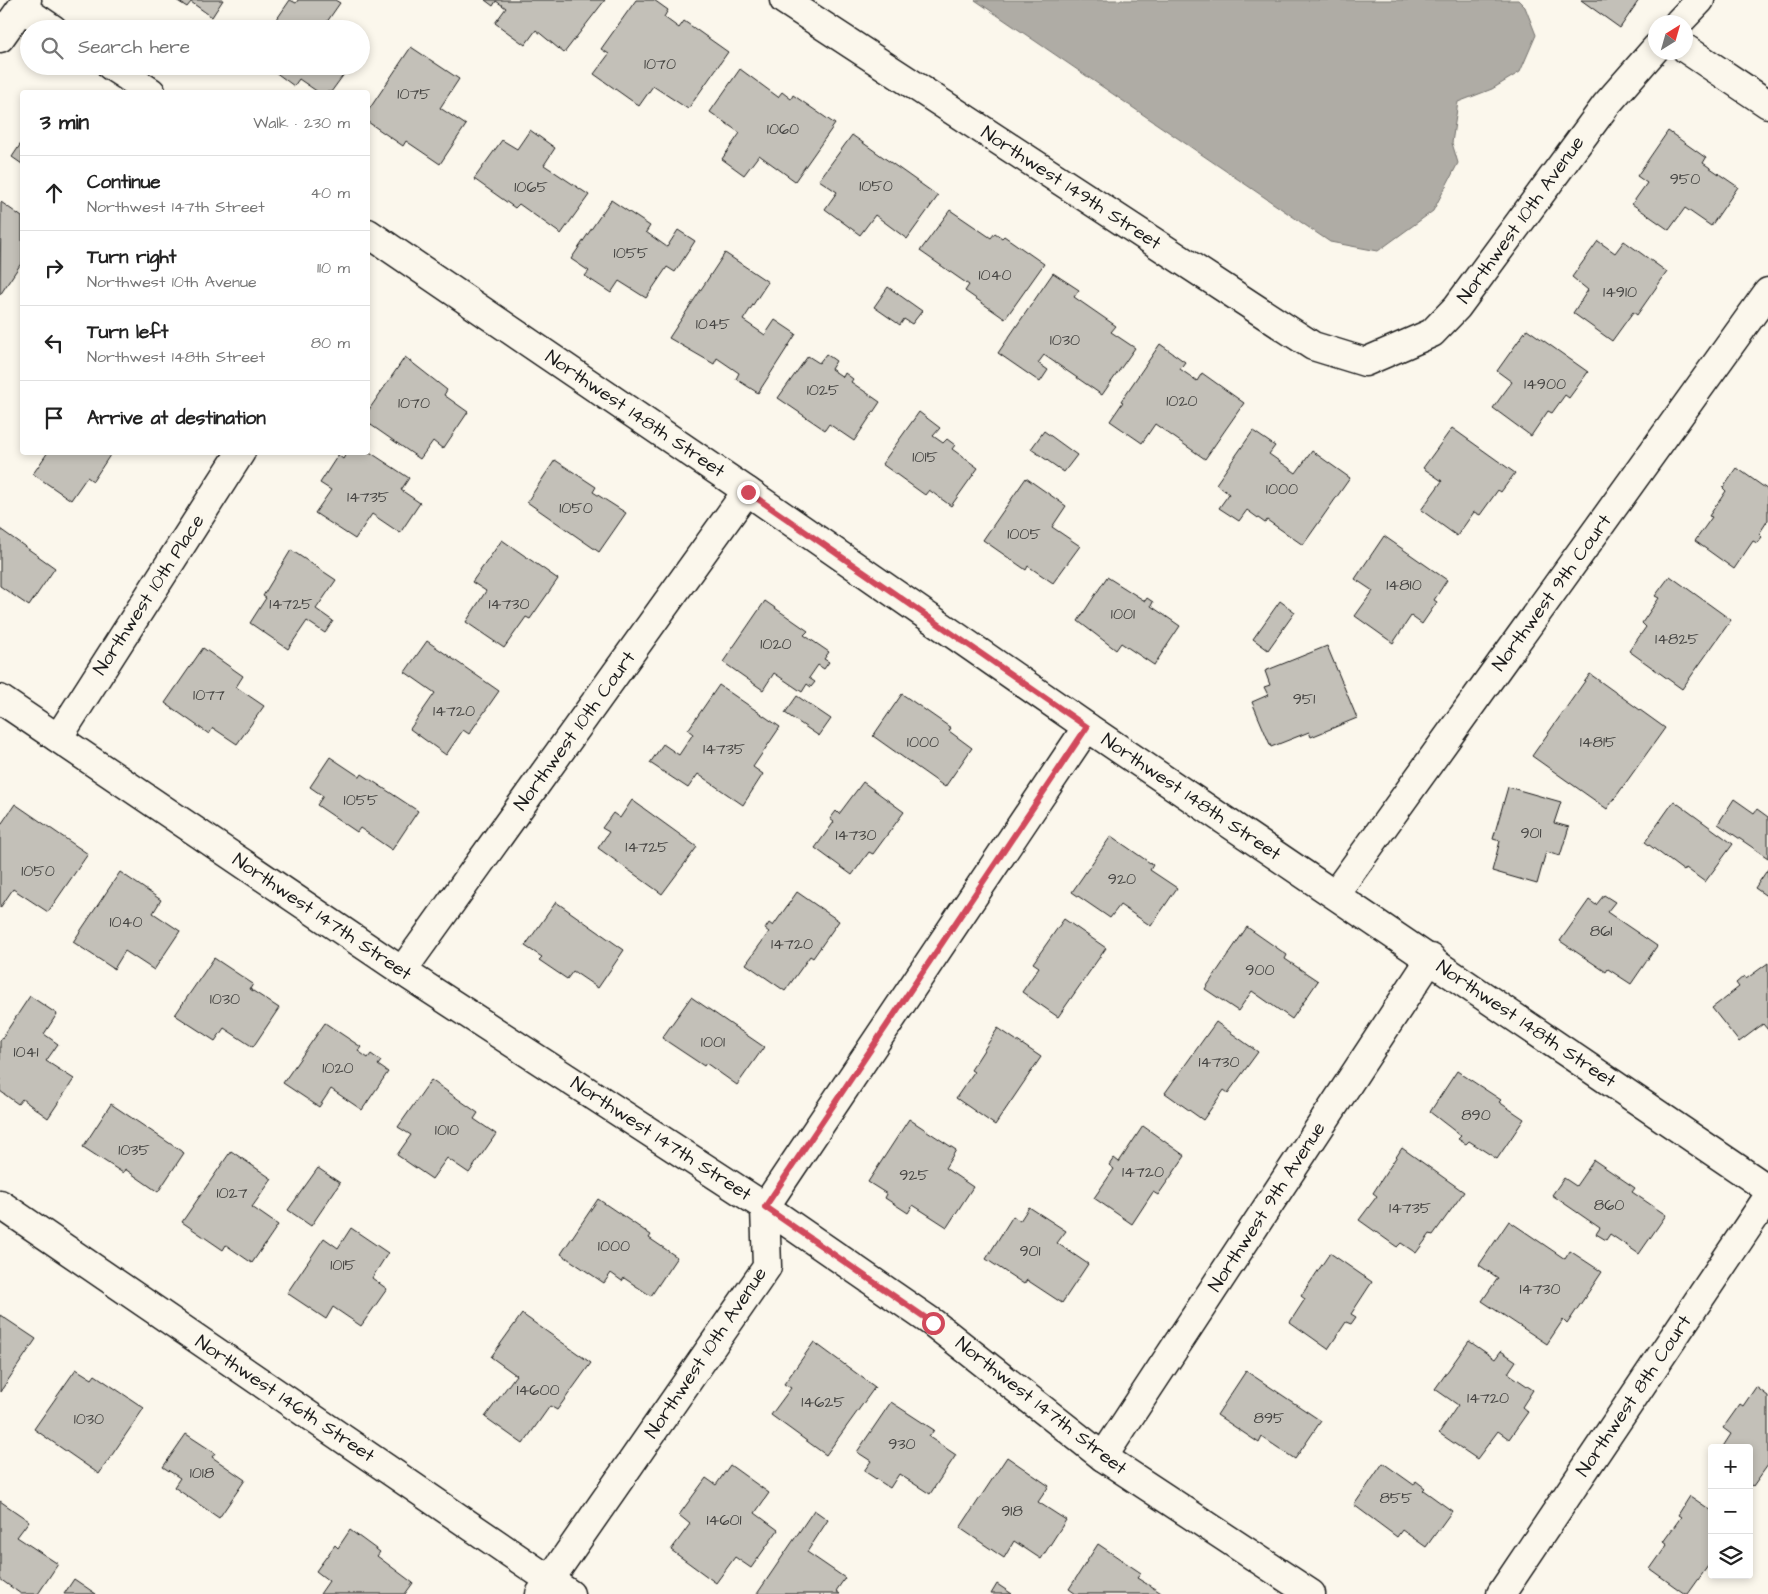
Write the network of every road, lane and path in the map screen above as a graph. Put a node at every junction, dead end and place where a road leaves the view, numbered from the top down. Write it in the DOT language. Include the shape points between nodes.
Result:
graph roads {
  1 [pos="784,0"];
  2 [pos="1700,0"];
  3 [pos="24,4"];
  4 [pos="1686,15"];
  5 [pos="43,20"];
  6 [pos="0,38"];
  7 [pos="1693,54"];
  8 [pos="1648,57"];
  9 [pos="125,75"];
  10 [pos="148,90"];
  11 [pos="1768,104"];
  12 [pos="371,242"];
  13 [pos="1768,292"];
  14 [pos="1365,362"];
  15 [pos="239,455"];
  16 [pos="748,492"];
  17 [pos="0,699"];
  18 [pos="1087,727"];
  19 [pos="58,738"];
  20 [pos="1335,894"];
  21 [pos="1430,958"];
  22 [pos="402,971"];
  23 [pos="1768,1189"];
  24 [pos="1768,1197"];
  25 [pos="0,1204"];
  26 [pos="765,1207"];
  27 [pos="1103,1457"];
  28 [pos="554,1590"];
  29 [pos="1311,1594"];
  30 [pos="1501,1594"];
  1 -- 14 [label="street, Northwest 149th Street" via="1313,346"];
  2 -- 4 [label="street"];
  3 -- 5 [label="street"];
  3 -- 6 [label="street"];
  7 -- 11 [label="street"];
  8 -- 14 [label="street, Northwest 10th Avenue" via="1606,105 1457,307 1432,333"];
  9 -- 10 [label="street"];
  12 -- 16 [label="street, Northwest 148th Street"];
  13 -- 20 [label="street, Northwest 9th Court"];
  15 -- 19 [label="street, Northwest 10th Place"];
  16 -- 18 [label="street, Northwest 148th Street"];
  16 -- 22 [label="street, Northwest 10th Court"];
  17 -- 19 [label="street, Northwest 147th Street"];
  18 -- 20 [label="street, Northwest 148th Street"];
  18 -- 26 [label="street"];
  19 -- 22 [label="street, Northwest 147th Street"];
  20 -- 21 [label="street, Northwest 148th Street"];
  21 -- 23 [label="street, Northwest 148th Street"];
  21 -- 27 [label="street, Northwest 9th Avenue"];
  22 -- 26 [label="street, Northwest 147th Street"];
  24 -- 30 [label="street, Northwest 8th Court"];
  25 -- 28 [label="street, Northwest 146th Street"];
  26 -- 27 [label="street, Northwest 147th Street" via="933,1323"];
  26 -- 28 [label="street, Northwest 10th Avenue" via="767,1267"];
  27 -- 29 [label="street, Northwest 147th Street"];
}
